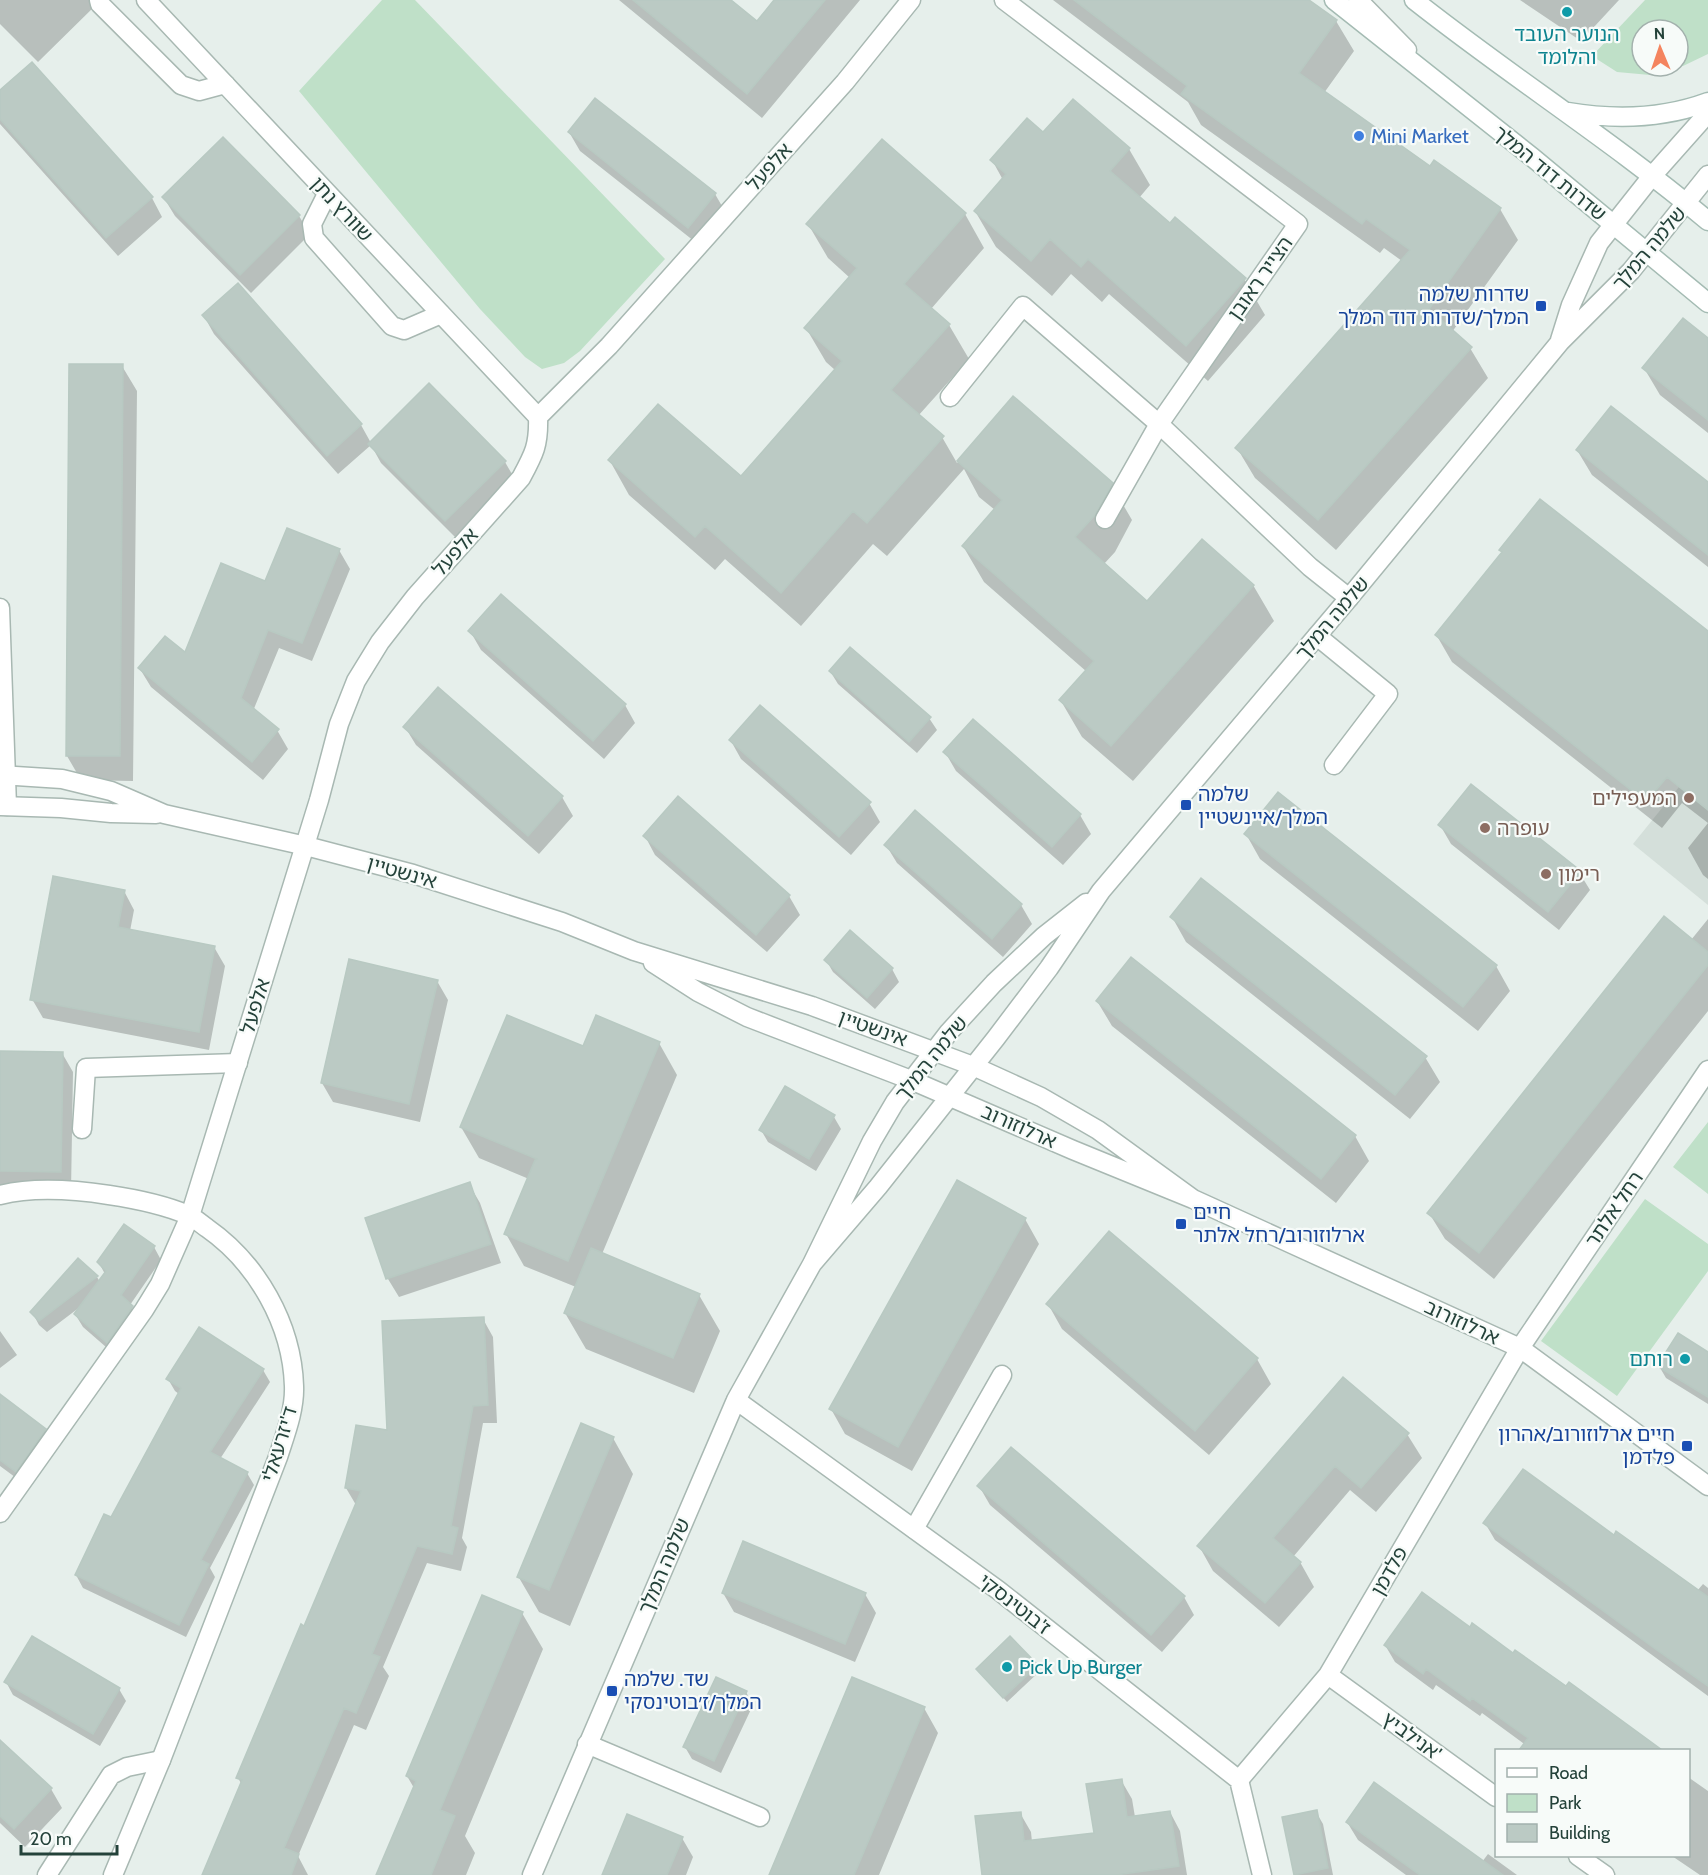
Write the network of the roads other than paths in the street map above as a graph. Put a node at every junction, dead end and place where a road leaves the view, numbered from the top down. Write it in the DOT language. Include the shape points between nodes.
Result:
graph roads {
  1 [pos="99,0"];
  2 [pos="146,0"];
  3 [pos="911,0"];
  4 [pos="1004,0"];
  5 [pos="1334,0"];
  6 [pos="1358,0"];
  7 [pos="1414,0"];
  8 [pos="1436,81"];
  9 [pos="225,84"];
  10 [pos="1708,102"];
  11 [pos="1562,111"];
  12 [pos="1708,113"];
  13 [pos="1708,175"];
  14 [pos="1652,176"];
  15 [pos="327,194"];
  16 [pos="1686,203"];
  17 [pos="1708,221"];
  18 [pos="1613,225"];
  19 [pos="1646,252"];
  20 [pos="1708,303"];
  21 [pos="441,314"];
  22 [pos="1560,342"];
  23 [pos="950,397"];
  24 [pos="538,417"];
  25 [pos="1159,424"];
  26 [pos="1105,519"];
  27 [pos="1349,598"];
  28 [pos="0,608"];
  29 [pos="1317,636"];
  30 [pos="1334,765"];
  31 [pos="3,775"];
  32 [pos="3,806"];
  33 [pos="164,814"];
  34 [pos="306,846"];
  35 [pos="1101,891"];
  36 [pos="634,951"];
  37 [pos="934,1051"];
  38 [pos="238,1062"];
  39 [pos="973,1066"];
  40 [pos="1708,1070"];
  41 [pos="911,1080"];
  42 [pos="950,1096"];
  43 [pos="82,1129"];
  44 [pos="0,1196"];
  45 [pos="1193,1199"];
  46 [pos="190,1216"];
  47 [pos="812,1264"];
  48 [pos="1520,1348"];
  49 [pos="1002,1375"];
  50 [pos="736,1400"];
  51 [pos="1708,1486"];
  52 [pos="0,1513"];
  53 [pos="914,1529"];
  54 [pos="1328,1675"];
  55 [pos="587,1744"];
  56 [pos="161,1760"];
  57 [pos="1239,1780"];
  58 [pos="1495,1796"];
  59 [pos="760,1817"];
  60 [pos="1579,1857"];
  61 [pos="48,1875"];
  62 [pos="113,1875"];
  63 [pos="532,1875"];
  64 [pos="1262,1875"];
  65 [pos="1605,1875"];
  1 -- 9 [label="street" via="181,85 199,91"];
  2 -- 9 [label="street, שוורץ נתן"];
  3 -- 24 [label="street, אלפעל" via="845,82 609,346"];
  4 -- 25 [label="street, הצייר ראובן" via="1298,224"];
  5 -- 8 [label="street, שדרות דוד המלך"];
  6 -- 8 [label="street"];
  7 -- 11 [label="street"];
  8 -- 18 [label="street, שדרות דוד המלך"];
  9 -- 15 [label="street, שוורץ נתן"];
  10 -- 11 [label="street" via="1643,117"];
  11 -- 14 [label="street"];
  12 -- 14 [label="street, שלמה המלך"];
  13 -- 16 [label="street, שלמה המלך"];
  14 -- 16 [label="street"];
  14 -- 18 [label="street, שלמה המלך"];
  15 -- 21 [label="street, שוורץ נתן"];
  15 -- 21 [label="street" via="312,224 314,238 392,326 404,330"];
  16 -- 17 [label="street"];
  16 -- 19 [label="street, שלמה המלך"];
  18 -- 19 [label="street, שדרות דוד המלך"];
  18 -- 22 [label="street, שלמה המלך" via="1585,271"];
  19 -- 20 [label="street, שדרות דוד המלך"];
  19 -- 22 [label="street, שלמה המלך"];
  21 -- 24 [label="street, שוורץ נתן"];
  22 -- 27 [label="street, שלמה המלך"];
  23 -- 25 [label="street" via="1023,306"];
  24 -- 34 [label="street, אלפעל" via="539,438 521,478 415,597 356,681 339,724"];
  25 -- 26 [label="street"];
  25 -- 27 [label="street" via="1310,567"];
  27 -- 29 [label="street, שלמה המלך"];
  28 -- 31 [label="street"];
  29 -- 30 [label="street" via="1388,694"];
  29 -- 35 [label="street, שלמה המלך"];
  31 -- 32 [label="street"];
  31 -- 33 [label="street, אינשטיין" via="82,783"];
  32 -- 33 [label="street, אינשטיין"];
  33 -- 34 [label="street, אינשטיין"];
  34 -- 36 [label="street, אינשטיין" via="413,874 552,918"];
  34 -- 38 [label="street, אלפעל"];
  35 -- 37 [label="street, שלמה המלך" via="1044,936 994,983"];
  35 -- 39 [label="street, שלמה המלך" via="1049,968"];
  36 -- 37 [label="street, אינשטיין" via="812,1006"];
  36 -- 41 [label="street, אינשטיין" via="698,992 747,1017"];
  37 -- 39 [label="street, אינשטיין"];
  37 -- 41 [label="street, שלמה המלך"];
  38 -- 43 [label="street" via="86,1068"];
  38 -- 46 [label="street, אלפעל"];
  39 -- 42 [label="street, שלמה המלך"];
  39 -- 45 [label="street, ארלוזורוב" via="1070,1112"];
  40 -- 48 [label="street, רחל אלתר"];
  41 -- 42 [label="street, ארלוזורוב"];
  41 -- 47 [label="street, שלמה המלך" via="872,1142"];
  42 -- 45 [label="street, ארלוזורוב"];
  42 -- 47 [label="street, שלמה המלך"];
  44 -- 46 [label="street, ד'יזרעאלי" via="12,1192 79,1190 147,1201"];
  45 -- 48 [label="street, ארלוזורוב"];
  46 -- 52 [label="street, אלפעל" via="165,1275 144,1310"];
  46 -- 56 [label="street, ד'יזרעאלי" via="224,1240 270,1299 291,1356 294,1388 278,1457"];
  47 -- 50 [label="street, שלמה המלך"];
  48 -- 51 [label="street, ארלוזורוב"];
  48 -- 54 [label="street, פלדמן"];
  49 -- 53 [label="street"];
  50 -- 53 [label="street, ז'בוטינסקי"];
  50 -- 55 [label="street, שלמה המלך"];
  53 -- 57 [label="street, ז'בוטינסקי" via="998,1590"];
  54 -- 57 [label="street, פלדמן"];
  54 -- 58 [label="street, אנילביץ'"];
  55 -- 59 [label="street"];
  55 -- 63 [label="street, שלמה המלך"];
  56 -- 61 [label="street" via="127,1767 111,1775"];
  56 -- 62 [label="street, ד'יזרעאלי"];
  57 -- 64 [label="street"];
  60 -- 65 [label="street"];
}
